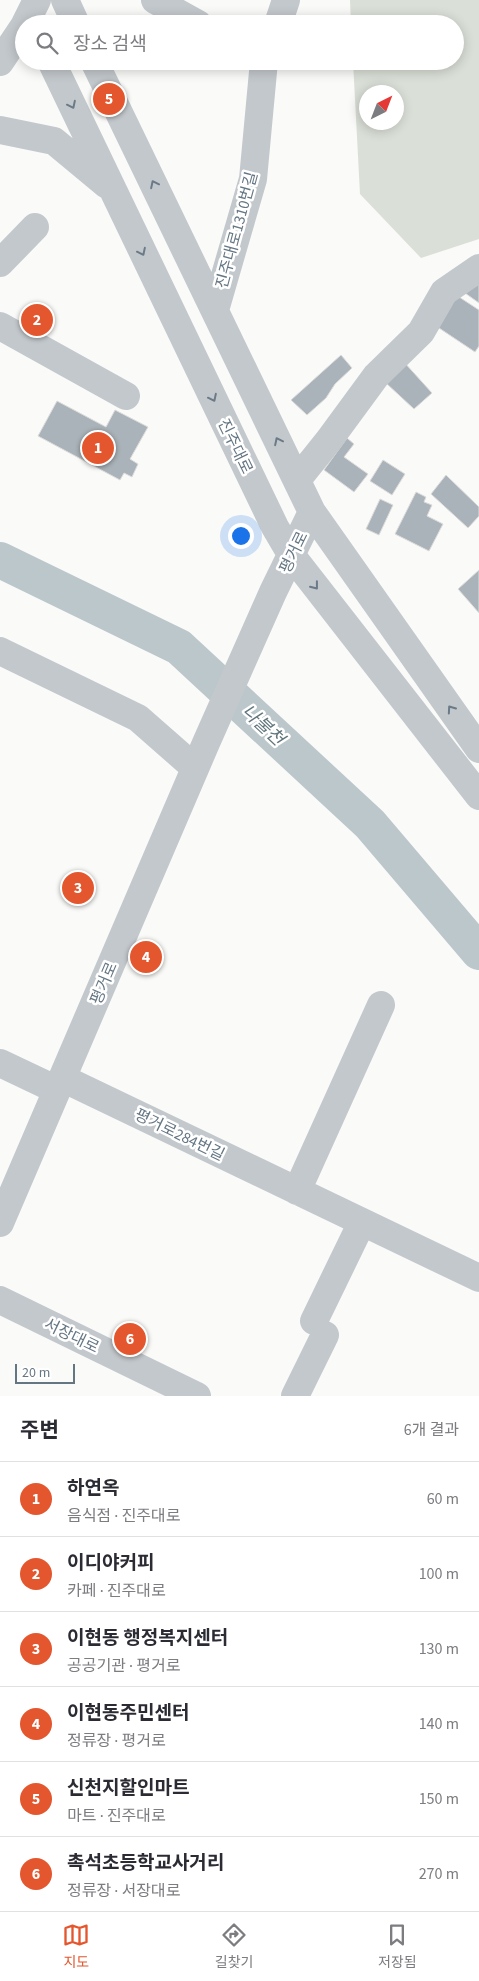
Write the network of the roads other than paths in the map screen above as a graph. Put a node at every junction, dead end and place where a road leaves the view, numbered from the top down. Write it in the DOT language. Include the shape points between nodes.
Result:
graph roads {
  1 [pos="65,0"];
  2 [pos="155,0"];
  3 [pos="286,0"];
  4 [pos="72,15"];
  5 [pos="182,15"];
  6 [pos="281,15"];
  7 [pos="15,37"];
  8 [pos="0,62"];
  9 [pos="55,70"];
  10 [pos="98,70"];
  11 [pos="263,70"];
  12 [pos="0,130"];
  13 [pos="112,189"];
  14 [pos="36,226"];
  15 [pos="0,263"];
  16 [pos="479,268"];
  17 [pos="215,310"];
  18 [pos="0,326"];
  19 [pos="126,396"];
  20 [pos="297,480"];
  21 [pos="312,512"];
  22 [pos="292,556"];
  23 [pos="0,651"];
  24 [pos="479,749"];
  25 [pos="195,768"];
  26 [pos="479,796"];
  27 [pos="381,1005"];
  28 [pos="0,1064"];
  29 [pos="60,1084"];
  30 [pos="297,1191"];
  31 [pos="362,1222"];
  32 [pos="0,1223"];
  33 [pos="479,1278"];
  34 [pos="0,1300"];
  35 [pos="197,1396"];
  36 [pos="295,1396"];
  1 -- 4 [label="street"];
  2 -- 5 [label="street"];
  3 -- 6 [label="street"];
  7 -- 8 [label="street"];
  9 -- 13 [label="street, 진주대로, one-way"];
  17 -- 10 [label="street, one-way"];
  11 -- 17 [label="street, 진주대로1310번길" via="253,179"];
  12 -- 13 [label="street" via="54,141"];
  13 -- 22 [label="street, 진주대로, one-way"];
  14 -- 15 [label="street"];
  16 -- 20 [label="street" via="444,292 421,332 376,376"];
  20 -- 17 [label="street, one-way"];
  18 -- 19 [label="street"];
  20 -- 21 [label="street"];
  21 -- 22 [label="street, 평거로"];
  24 -- 21 [label="street, one-way"];
  22 -- 25 [label="street, 평거로"];
  22 -- 26 [label="street, 진주대로, one-way"];
  23 -- 25 [label="street" via="138,718"];
  25 -- 29 [label="street, 평거로"];
  27 -- 30 [label="street"];
  28 -- 29 [label="street, 평거로284번길"];
  29 -- 30 [label="street, 평거로284번길"];
  29 -- 32 [label="street, 평거로"];
  30 -- 31 [label="street, 평거로284번길"];
  31 -- 33 [label="street, 평거로284번길"];
  31 -- 36 [label="street"];
  34 -- 35 [label="street, 서장대로"];
}
